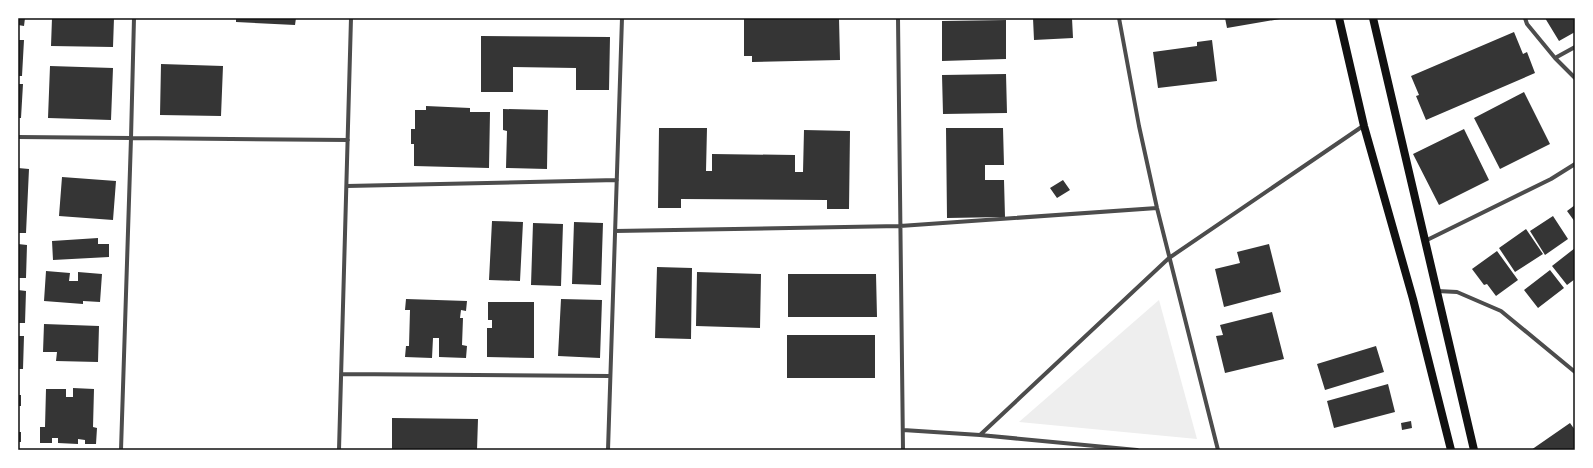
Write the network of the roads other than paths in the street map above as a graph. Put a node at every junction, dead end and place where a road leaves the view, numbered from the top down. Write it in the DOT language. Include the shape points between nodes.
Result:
graph roads {
  1 [pos="134,18"];
  2 [pos="351,18"];
  3 [pos="622,18"];
  4 [pos="898,18"];
  5 [pos="1119,18"];
  6 [pos="1339,18"];
  7 [pos="1373,18"];
  8 [pos="1525,18"];
  9 [pos="1575,47"];
  10 [pos="1555,58"];
  11 [pos="1575,78"];
  12 [pos="1364,126"];
  13 [pos="18,137"];
  14 [pos="132,138"];
  15 [pos="348,140"];
  16 [pos="1575,164"];
  17 [pos="617,180"];
  18 [pos="347,186"];
  19 [pos="1157,208"];
  20 [pos="900,226"];
  21 [pos="615,231"];
  22 [pos="1424,241"];
  23 [pos="1169,258"];
  24 [pos="1437,291"];
  25 [pos="1575,372"];
  26 [pos="341,374"];
  27 [pos="610,376"];
  28 [pos="903,430"];
  29 [pos="980,435"];
  30 [pos="121,450"];
  31 [pos="339,450"];
  32 [pos="608,450"];
  33 [pos="903,450"];
  34 [pos="1137,450"];
  35 [pos="1218,450"];
  36 [pos="1451,450"];
  37 [pos="1474,450"];
  1 -- 14 [label="street"];
  2 -- 15 [label="street"];
  3 -- 17 [label="street"];
  4 -- 20 [label="street"];
  5 -- 19 [label="street"];
  6 -- 12 [label="main road"];
  7 -- 22 [label="main road"];
  8 -- 10 [label="street"];
  9 -- 10 [label="street"];
  10 -- 11 [label="street"];
  12 -- 23 [label="street"];
  12 -- 36 [label="main road" via="1413,300"];
  13 -- 14 [label="street"];
  14 -- 15 [label="street"];
  14 -- 30 [label="street"];
  15 -- 18 [label="street"];
  16 -- 22 [label="street"];
  17 -- 18 [label="street"];
  17 -- 21 [label="street"];
  18 -- 26 [label="street"];
  19 -- 20 [label="street"];
  19 -- 23 [label="street"];
  20 -- 21 [label="street"];
  20 -- 28 [label="street"];
  21 -- 27 [label="street"];
  22 -- 24 [label="main road"];
  23 -- 29 [label="street"];
  23 -- 35 [label="street"];
  24 -- 25 [label="street" via="1457,292 1501,312"];
  24 -- 37 [label="main road"];
  26 -- 27 [label="street"];
  26 -- 31 [label="street"];
  27 -- 32 [label="street"];
  28 -- 29 [label="street"];
  28 -- 33 [label="street"];
  29 -- 34 [label="street"];
}
